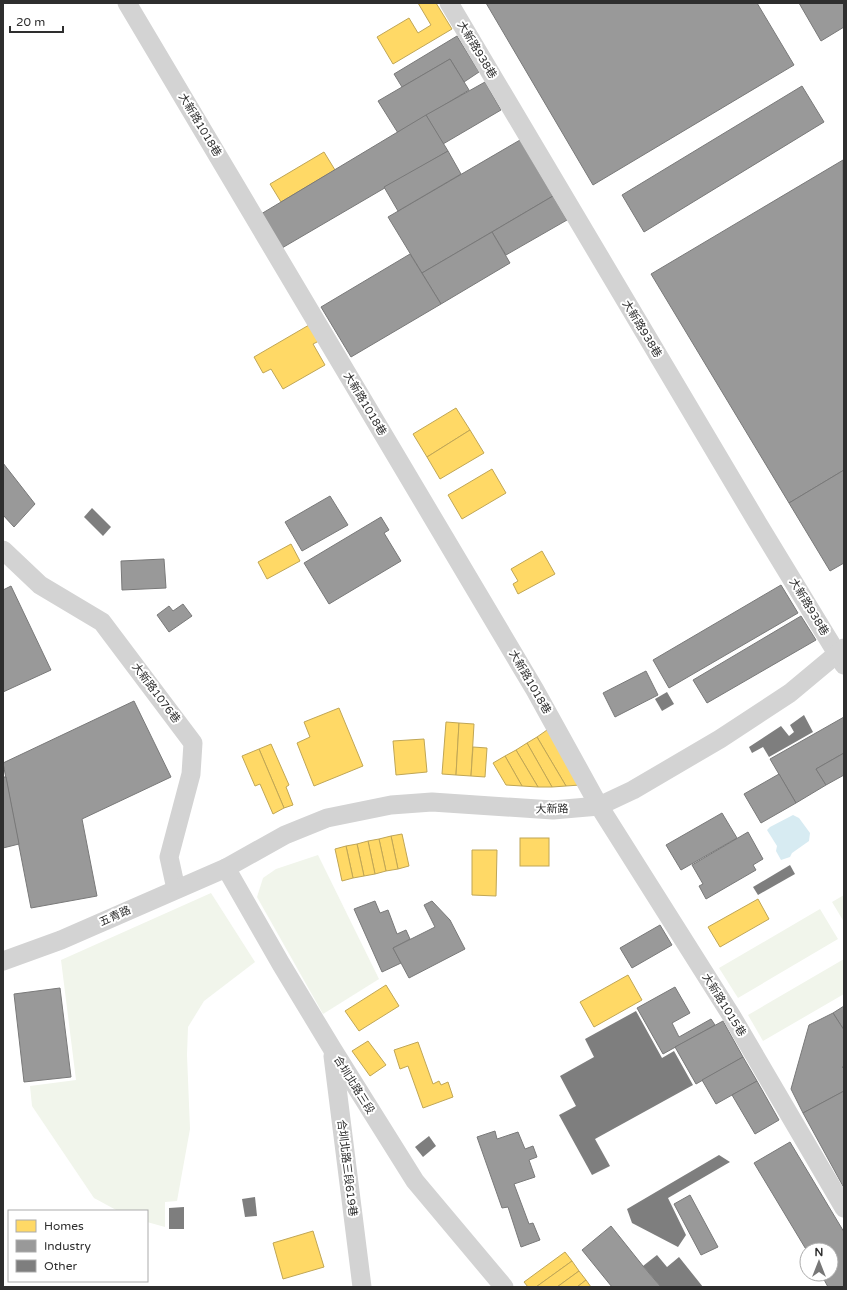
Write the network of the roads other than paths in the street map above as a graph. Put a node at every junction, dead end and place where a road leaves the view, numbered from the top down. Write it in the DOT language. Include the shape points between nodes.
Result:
graph roads {
  1 [pos="127,3"];
  2 [pos="450,3"];
  3 [pos="3,550"];
  4 [pos="842,656"];
  5 [pos="599,806"];
  6 [pos="226,868"];
  7 [pos="176,889"];
  8 [pos="3,961"];
  9 [pos="332,1050"];
  10 [pos="844,1208"];
  11 [pos="362,1287"];
  12 [pos="504,1287"];
  1 -- 5 [label="street, 大新路1018巷" via="535,690"];
  2 -- 4 [label="street, 大新路938巷" via="757,522"];
  3 -- 7 [label="street, 大新路1076巷" via="40,585 102,622 193,743 191,774 169,857"];
  4 -- 5 [label="street, 大新路" via="720,739 633,790"];
  5 -- 6 [label="street, 大新路" via="553,810 432,802 391,805 327,818 285,835"];
  5 -- 10 [label="street, 大新路1015巷" via="731,1015"];
  6 -- 7 [label="street, 五青路"];
  6 -- 9 [label="street, 合圳北路三段"];
  7 -- 8 [label="street, 五青路" via="61,940"];
  9 -- 11 [label="street, 合圳北路三段619巷"];
  9 -- 12 [label="street, 合圳北路三段" via="415,1181"];
}
